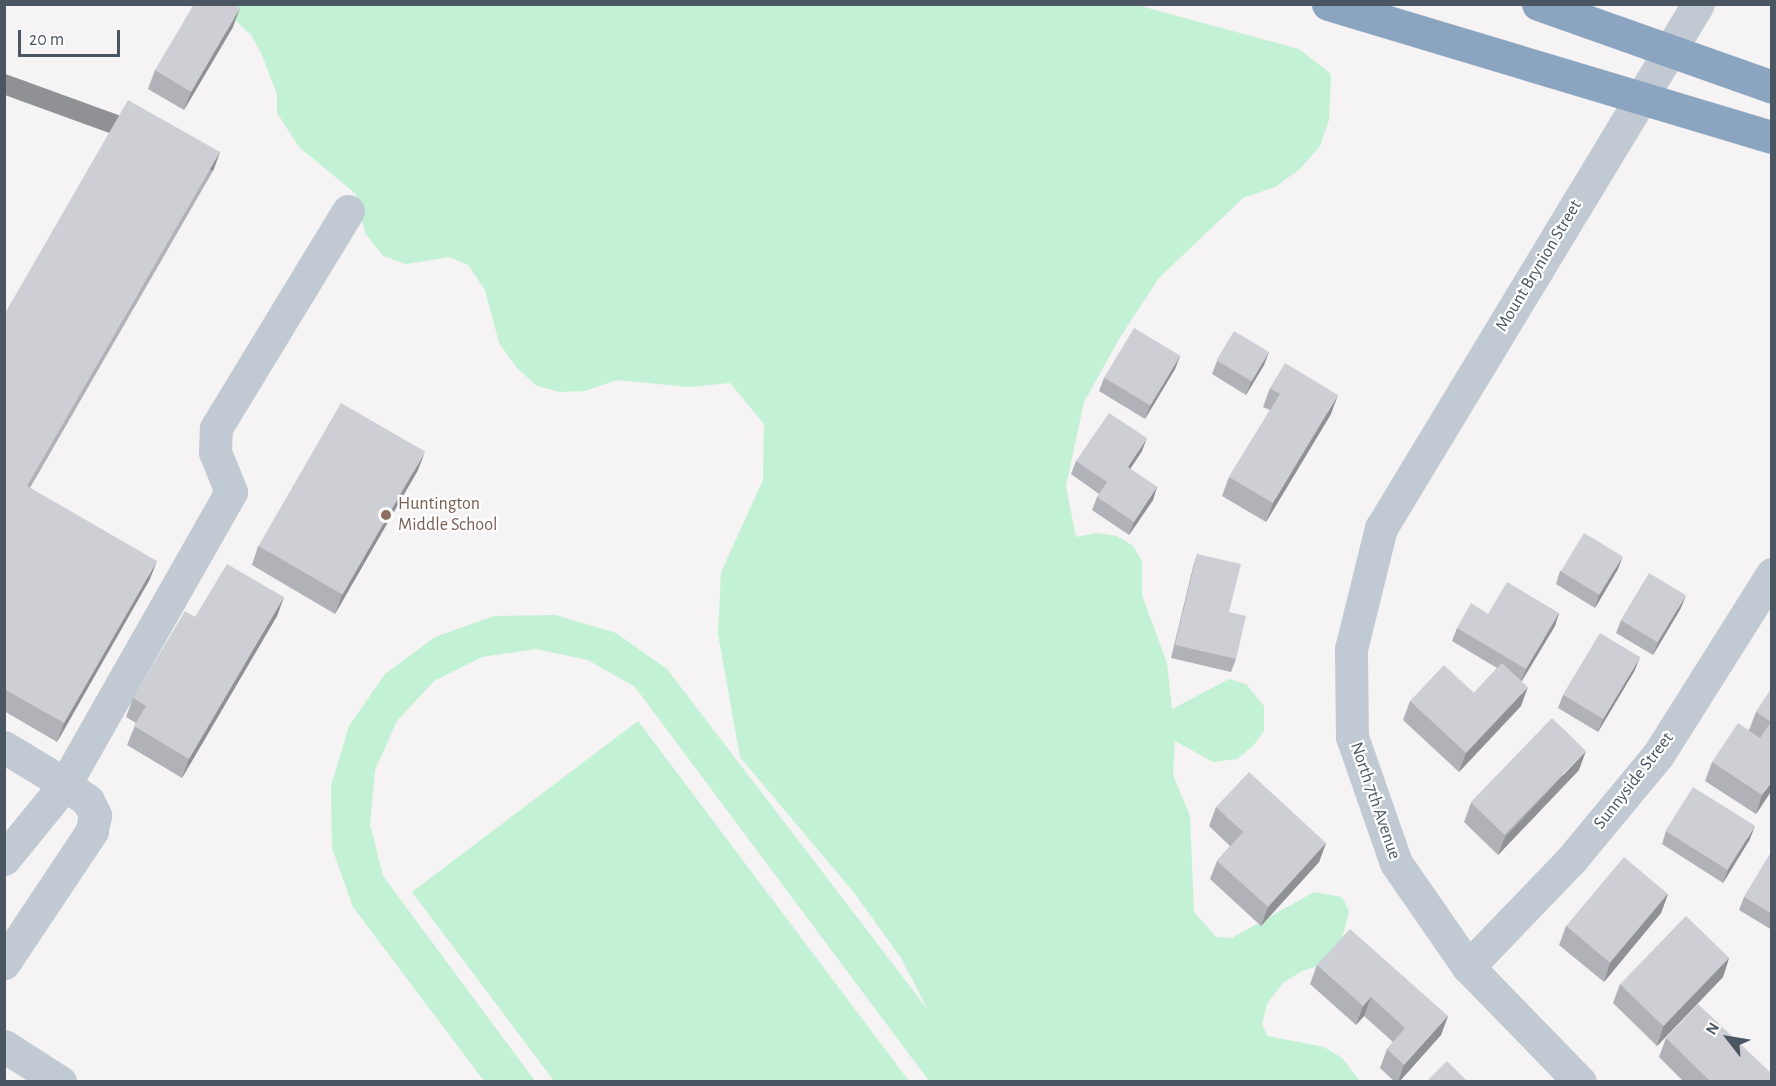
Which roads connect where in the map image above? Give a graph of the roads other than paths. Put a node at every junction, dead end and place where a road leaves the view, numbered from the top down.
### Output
1 (1328, 4) edge
2 (1538, 4) edge
3 (1698, 4) edge
4 (1772, 87) edge
5 (1772, 137) edge
6 (348, 210) dead end
7 (1381, 528) joint
8 (1772, 574) edge
9 (4, 747) edge
10 (65, 784) junction
11 (6, 856) edge
12 (4, 963) edge
13 (1468, 967) junction
14 (4, 1046) edge
15 (60, 1082) edge
16 (1580, 1082) edge

1 - 5 highway
2 - 4 highway
3 - 7 street, Mount Brynion Street
6 - 10 street
7 - 13 street, North 7th Avenue
8 - 13 street, Sunnyside Street
9 - 10 street
10 - 11 street
10 - 12 street
13 - 16 street, North 7th Avenue
14 - 15 street

